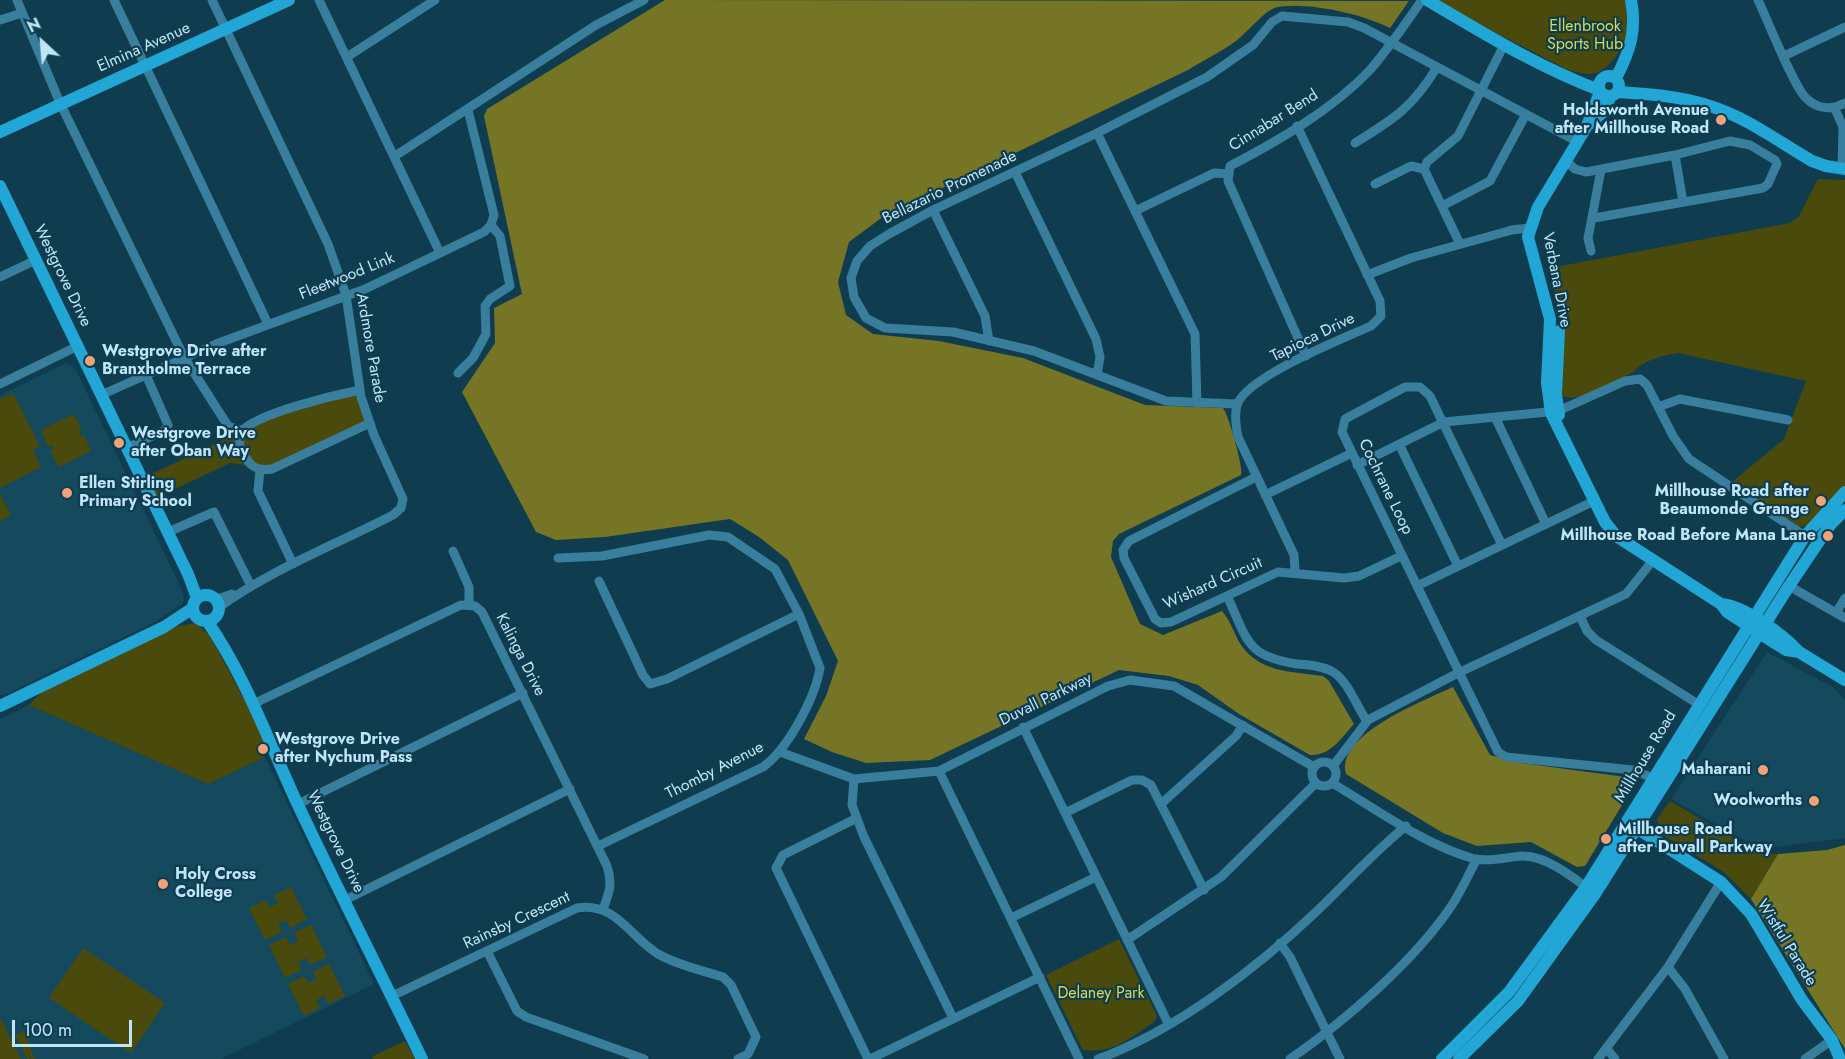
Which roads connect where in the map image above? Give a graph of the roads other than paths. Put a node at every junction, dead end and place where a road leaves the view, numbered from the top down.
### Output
1 (17, 0) edge
2 (114, 0) edge
3 (212, 0) edge
4 (289, 0) edge
5 (319, 0) edge
6 (435, 0) edge
7 (644, 0) edge
8 (1422, 0) edge
9 (1427, 0) edge
10 (1631, 0) edge
11 (1758, 0) edge
12 (22, 13) junction
13 (0, 20) edge
14 (1845, 27) edge
15 (227, 29) junction
16 (1393, 43) junction
17 (1504, 45) junction
18 (1785, 56) junction
19 (347, 57) junction
20 (143, 66) junction
21 (1437, 67) junction
22 (1609, 85) junction
23 (1482, 91) junction
24 (60, 103) junction
25 (1845, 103) edge
26 (1834, 109) junction
27 (468, 110) junction
28 (1526, 114) junction
29 (1297, 126) junction
30 (4, 128) edge
31 (1097, 133) junction
32 (1578, 142) junction
33 (1355, 143) dead end
34 (1675, 155) junction
35 (395, 156) junction
36 (1567, 162) junction
37 (1844, 168) edge
38 (1424, 169) junction
39 (1600, 170) junction
40 (1015, 172) junction
41 (1229, 174) junction
42 (1375, 184) dead end
43 (0, 186) edge
44 (1683, 202) junction
45 (1442, 206) junction
46 (933, 210) junction
47 (1135, 211) junction
48 (1594, 218) junction
49 (491, 225) junction
50 (1531, 225) junction
51 (1460, 244) junction
52 (1591, 251) dead end
53 (440, 253) junction
54 (36, 260) junction
55 (1367, 275) junction
56 (0, 277) edge
57 (346, 295) junction
58 (268, 324) junction
59 (989, 341) junction
60 (78, 346) junction
61 (1306, 356) junction
62 (184, 357) junction
63 (458, 373) dead end
64 (146, 375) junction
65 (1097, 375) junction
66 (0, 384) edge
67 (360, 390) junction
68 (102, 396) junction
69 (1197, 402) junction
70 (1237, 405) junction
71 (1658, 407) junction
72 (1554, 412) junction
73 (1496, 419) junction
74 (1788, 420) dead end
75 (1444, 422) junction
76 (370, 423) junction
77 (242, 431) junction
78 (1399, 444) junction
79 (127, 448) junction
80 (1352, 453) junction
81 (1357, 465) junction
82 (260, 470) junction
83 (1257, 477) junction
84 (1845, 492) edge
85 (1266, 495) junction
86 (1594, 501) junction
87 (1845, 510) edge
88 (1546, 524) junction
89 (168, 532) junction
90 (1805, 536) junction
91 (1502, 544) junction
92 (453, 551) dead end
93 (1401, 555) junction
94 (558, 558) dead end
95 (1653, 560) junction
96 (293, 564) junction
97 (1458, 566) junction
98 (1295, 572) junction
99 (599, 581) dead end
100 (251, 586) junction
101 (1417, 586) junction
102 (1789, 586) junction
103 (1227, 596) junction
104 (1845, 598) edge
105 (469, 604) junction
106 (206, 608) junction
107 (799, 614) junction
108 (1841, 615) edge
109 (1580, 616) junction
110 (1757, 625) junction
111 (1458, 673) junction
112 (1845, 680) edge
113 (523, 693) junction
114 (253, 704) junction
115 (1698, 704) junction
116 (0, 706) edge
117 (1367, 721) junction
118 (1243, 725) junction
119 (1023, 728) junction
120 (780, 752) junction
121 (1333, 766) junction
122 (1314, 767) junction
123 (939, 771) junction
124 (1653, 778) junction
125 (854, 779) junction
126 (1316, 783) junction
127 (1332, 783) junction
128 (570, 789) junction
129 (298, 804) junction
130 (1161, 804) junction
131 (1065, 813) junction
132 (857, 819) junction
133 (1631, 824) junction
134 (1406, 826) junction
135 (598, 846) junction
136 (1477, 860) junction
137 (1096, 877) junction
138 (1721, 882) junction
139 (1204, 890) junction
140 (1590, 891) junction
141 (345, 900) junction
142 (603, 909) junction
143 (1011, 918) junction
144 (1127, 940) junction
145 (1280, 943) junction
146 (487, 951) junction
147 (1668, 967) junction
148 (1040, 977) junction
149 (1509, 992) junction
150 (392, 996) junction
151 (1518, 1001) junction
152 (953, 1018) junction
153 (1168, 1023) junction
154 (1327, 1031) junction
155 (1832, 1040) junction
156 (1607, 1049) junction
157 (422, 1059) edge
158 (644, 1059) edge
159 (738, 1059) edge
160 (869, 1059) edge
161 (1079, 1059) edge
162 (1098, 1059) edge
163 (1290, 1059) edge
164 (1340, 1059) edge
165 (1442, 1059) edge
166 (1460, 1059) edge
167 (1598, 1059) edge
168 (1615, 1059) edge
169 (1724, 1059) edge
170 (1804, 1059) edge
171 (1840, 1059) edge

1 - 12 street
2 - 20 street
3 - 15 street, Ardmore Parade
4 - 15 street, Elmina Avenue
5 - 19 street
6 - 19 street
7 - 27 street
8 - 16 street, Cinnabar Bend
9 - 17 street
10 - 22 street, Verbana Drive
11 - 18 street
12 - 13 street
12 - 24 street
14 - 18 street
15 - 20 street, Elmina Avenue
15 - 57 street, Ardmore Parade
16 - 21 street, Bellazario Promenade
16 - 29 street, Cinnabar Bend
16 - 31 street, Bellazario Promenade
17 - 22 street
17 - 23 street
18 - 26 street
19 - 35 street
20 - 24 street, Elmina Avenue
20 - 58 street
21 - 23 street, Bellazario Promenade
21 - 33 street
22 - 32 street, Verbana Drive
22 - 37 street
23 - 28 street, Bellazario Promenade
23 - 38 street
24 - 30 street, Elmina Avenue
24 - 62 street
25 - 26 street
26 - 37 street
27 - 35 street
27 - 49 street
28 - 32 street, Bellazario Promenade
28 - 45 street
29 - 41 street, Cinnabar Bend
29 - 55 street, Tapioca Drive
31 - 40 street, Bellazario Promenade
31 - 47 street
32 - 36 street, Verbana Drive
34 - 39 street
34 - 44 street
34 - 44 street
35 - 53 street
36 - 39 street
36 - 50 street, Verbana Drive
38 - 42 street
38 - 45 street
39 - 48 street
40 - 46 street, Bellazario Promenade
40 - 65 street
41 - 47 street
41 - 61 street, Cinnabar Bend
43 - 54 street, Westgrove Drive
44 - 48 street
45 - 51 street
46 - 59 street
46 - 59 street, Bellazario Promenade
47 - 69 street
48 - 52 street
49 - 53 street, Fleetwood Link
49 - 63 street
50 - 51 street
50 - 72 street, Verbana Drive
51 - 55 street
53 - 57 street, Fleetwood Link
54 - 56 street
54 - 60 street, Westgrove Drive
55 - 61 street, Tapioca Drive
57 - 58 street, Fleetwood Link
57 - 67 street, Ardmore Parade
58 - 62 street, Fleetwood Link
59 - 65 street, Bellazario Promenade
60 - 66 street
60 - 68 street, Westgrove Drive
61 - 70 street, Tapioca Drive
62 - 64 street, Fleetwood Link
62 - 77 street
64 - 68 street, Fleetwood Link
64 - 79 street
65 - 69 street, Bellazario Promenade
67 - 76 street, Ardmore Parade
67 - 77 street
68 - 79 street, Westgrove Drive
69 - 70 street, Bellazario Promenade
70 - 83 street
71 - 72 street
71 - 74 street
71 - 90 street
72 - 73 street
72 - 86 street, Verbana Drive
73 - 75 street
73 - 88 street
75 - 78 street
75 - 80 street, Cochrane Loop
75 - 91 street, Cochrane Loop
76 - 82 street
76 - 96 street, Ardmore Parade
77 - 82 street
78 - 81 street
78 - 97 street
79 - 89 street, Westgrove Drive
80 - 81 street, Cochrane Loop
80 - 85 street
81 - 93 street, Cochrane Loop
82 - 96 street
83 - 85 street
83 - 103 street, Wishard Circuit
84 - 90 street, Millhouse Road
85 - 98 street
86 - 88 street
86 - 95 street, Verbana Drive
87 - 102 street, Millhouse Road
88 - 91 street
89 - 100 street
89 - 106 street, Westgrove Drive
90 - 110 street, Millhouse Road
91 - 97 street
92 - 105 street
93 - 98 street, Wishard Circuit
93 - 101 street, Cochrane Loop
94 - 107 street, Thomby Avenue
95 - 109 street
95 - 110 street, Verbana Drive
96 - 100 street, Ardmore Parade
97 - 101 street
98 - 103 street, Wishard Circuit
99 - 107 street
100 - 106 street, Ardmore Parade
101 - 111 street, Cochrane Loop
102 - 108 street
102 - 110 street, Millhouse Road
103 - 117 street
104 - 108 street
105 - 113 street, Kalinga Drive
105 - 114 street
106 - 114 street, Westgrove Drive
106 - 116 street
107 - 120 street, Thomby Avenue
109 - 111 street
109 - 115 street
110 - 112 street, Verbana Drive
110 - 115 street, Millhouse Road
110 - 133 street, Millhouse Road
111 - 117 street
111 - 124 street, Cochrane Loop
113 - 128 street, Kalinga Drive
113 - 129 street
114 - 129 street, Westgrove Drive
115 - 124 street, Millhouse Road
117 - 121 street
118 - 119 street, Duvall Parkway
118 - 122 street, Duvall Parkway
118 - 130 street
119 - 123 street, Duvall Parkway
119 - 131 street
120 - 125 street, Duvall Parkway
120 - 135 street, Thomby Avenue
121 - 122 street
121 - 127 street
122 - 126 street
123 - 125 street, Duvall Parkway
123 - 143 street
124 - 133 street, Millhouse Road
125 - 132 street
126 - 127 street
126 - 139 street
127 - 134 street
128 - 135 street, Kalinga Drive
128 - 141 street
129 - 141 street, Westgrove Drive
130 - 131 street
130 - 139 street
131 - 137 street
132 - 152 street
132 - 160 street
133 - 138 street, Wistful Parade
133 - 140 street, Millhouse Road
134 - 136 street
134 - 145 street
135 - 142 street, Kalinga Drive
136 - 140 street
136 - 154 street
137 - 143 street
137 - 144 street
138 - 147 street
138 - 155 street, Wistful Parade
139 - 144 street
140 - 149 street, Millhouse Road
140 - 151 street, Millhouse Road
141 - 150 street, Westgrove Drive
142 - 146 street, Rainsby Crescent
142 - 159 street
143 - 148 street
144 - 153 street
145 - 153 street
145 - 154 street
146 - 150 street, Rainsby Crescent
146 - 158 street
147 - 156 street
147 - 169 street
148 - 152 street
148 - 161 street
149 - 151 street
149 - 165 street, Millhouse Road
150 - 157 street, Westgrove Drive
151 - 166 street, Millhouse Road
152 - 160 street
153 - 162 street
154 - 163 street
154 - 164 street
155 - 170 street
155 - 171 street, Wistful Parade
156 - 167 street
156 - 168 street

